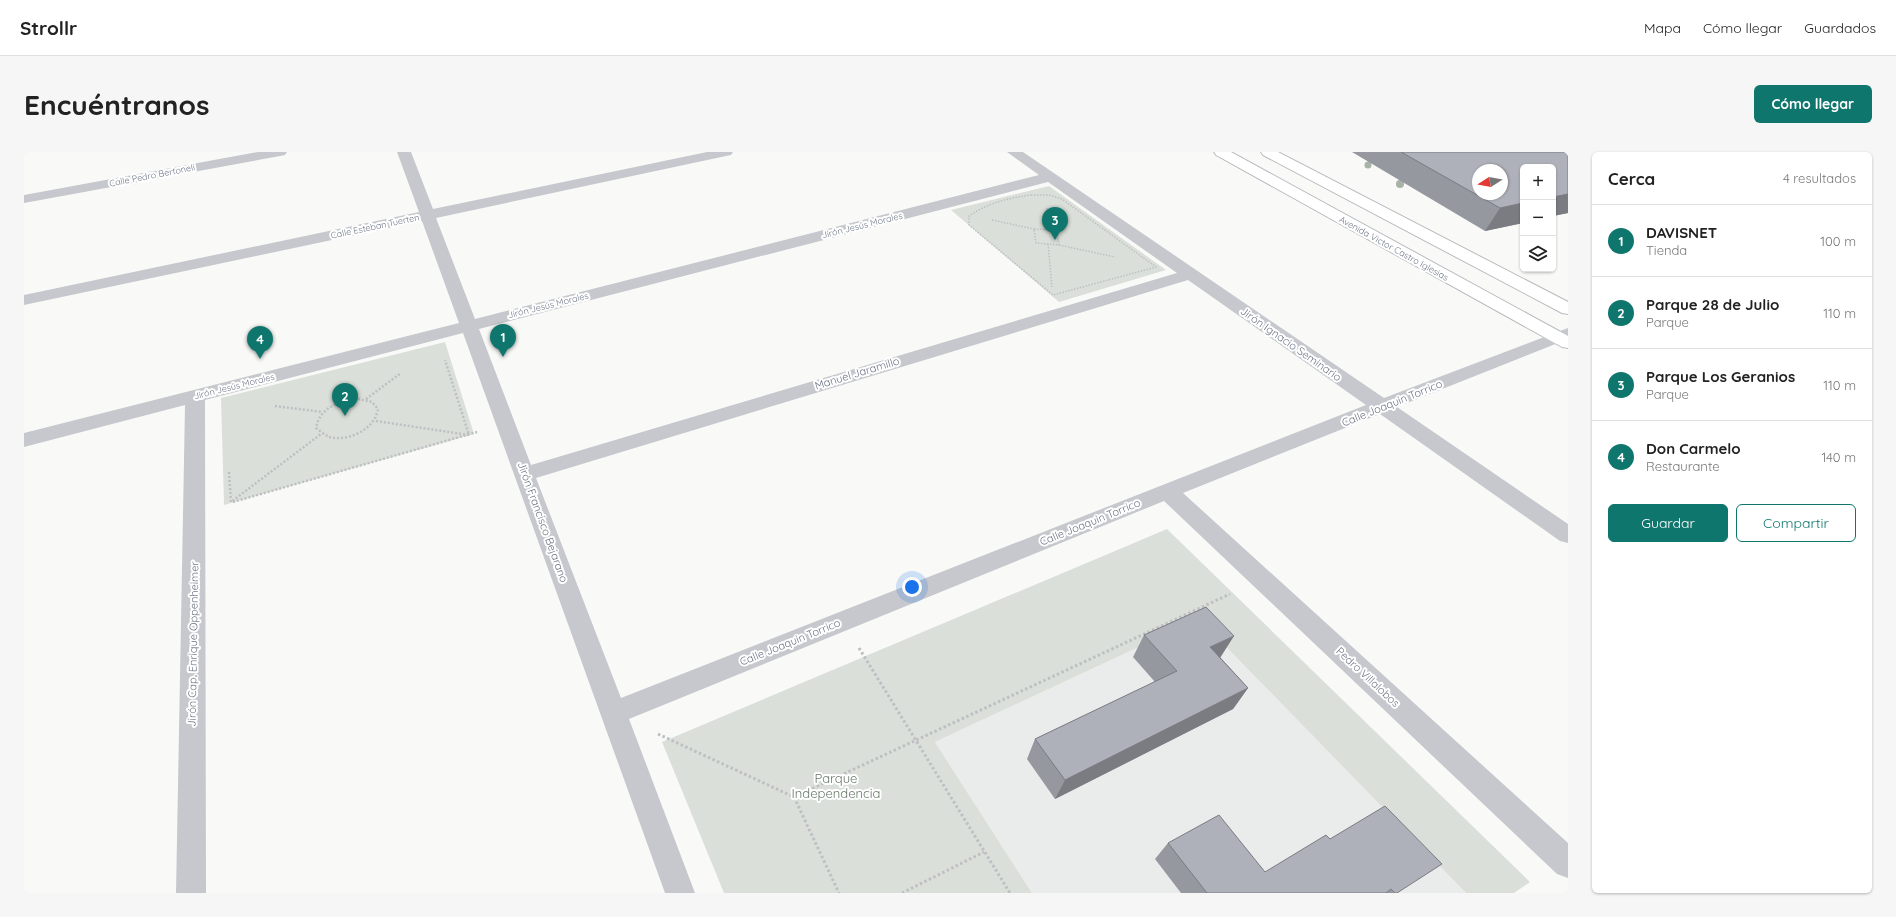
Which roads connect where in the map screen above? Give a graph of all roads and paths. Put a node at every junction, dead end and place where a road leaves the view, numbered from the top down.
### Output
1 (197, 152) edge
2 (280, 152) edge
3 (404, 152) edge
4 (726, 152) edge
5 (1014, 152) edge
6 (1221, 152) edge
7 (1268, 152) edge
8 (196, 167) junction
9 (1049, 177) junction
10 (24, 199) edge
11 (428, 214) junction
12 (1048, 244) junction
13 (1190, 274) junction
14 (1053, 295) junction
15 (24, 300) edge
16 (1568, 309) edge
17 (1069, 310) junction
18 (469, 325) junction
19 (1564, 338) edge
20 (445, 360) dead end
21 (194, 396) junction
22 (1382, 406) junction
23 (376, 420) junction
24 (506, 424) junction
25 (321, 434) junction
26 (469, 435) junction
27 (24, 440) edge
28 (229, 470) dead end
29 (524, 474) junction
30 (1167, 491) junction
31 (231, 502) junction
32 (194, 513) junction
33 (1568, 535) edge
34 (1262, 579) junction
35 (842, 621) junction
36 (614, 713) junction
37 (916, 740) junction
38 (794, 797) junction
39 (984, 852) junction
40 (1568, 863) edge
41 (191, 893) edge
42 (680, 893) edge
43 (839, 893) edge
44 (902, 893) edge
45 (1010, 893) edge

1 - 8 street
2 - 8 street, Calle Pedro Bertoneli
3 - 11 street, Jirón Francisco Bejarano
4 - 11 street, Calle Esteban Tuerten
5 - 9 street, Jirón Ignacio Seminario
6 - 19 street, Avenida Victor Castro Iglesias
7 - 16 street
8 - 10 street, Calle Pedro Bertoneli
9 - 13 street, Jirón Ignacio Seminario
9 - 18 street, Jirón Jesús Morales
11 - 15 street, Calle Esteban Tuerten
11 - 18 street, Jirón Francisco Bejarano
12 - 12 path
12 - 14 path
13 - 17 street, Manuel Jaramillo
13 - 22 street, Jirón Ignacio Seminario
14 - 14 path
14 - 17 path
17 - 29 street, Manuel Jaramillo
18 - 21 street, Jirón Jesús Morales
18 - 24 street, Jirón Francisco Bejarano
19 - 22 street, Calle Joaquin Torrico
20 - 26 path
21 - 27 street, Jirón Jesús Morales
21 - 32 street, Jirón Cap. Enrique Oppenheimer
22 - 30 street, Calle Joaquin Torrico
22 - 33 street, Jirón Ignacio Seminario
23 - 25 path
23 - 25 path
23 - 26 path
24 - 26 path
24 - 29 street, Jirón Francisco Bejarano
25 - 31 path
26 - 31 path
28 - 31 path
29 - 36 street, Jirón Francisco Bejarano
30 - 34 street, Pedro Villalobos
30 - 35 street, Calle Joaquin Torrico
31 - 32 path
32 - 41 street, Jirón Cap. Enrique Oppenheimer
34 - 37 path
34 - 40 street, Pedro Villalobos
35 - 36 street, Calle Joaquin Torrico
35 - 37 path
36 - 38 path
36 - 42 street, Jirón Francisco Bejarano
37 - 38 path
37 - 39 path
38 - 43 path
39 - 44 path
39 - 45 path

